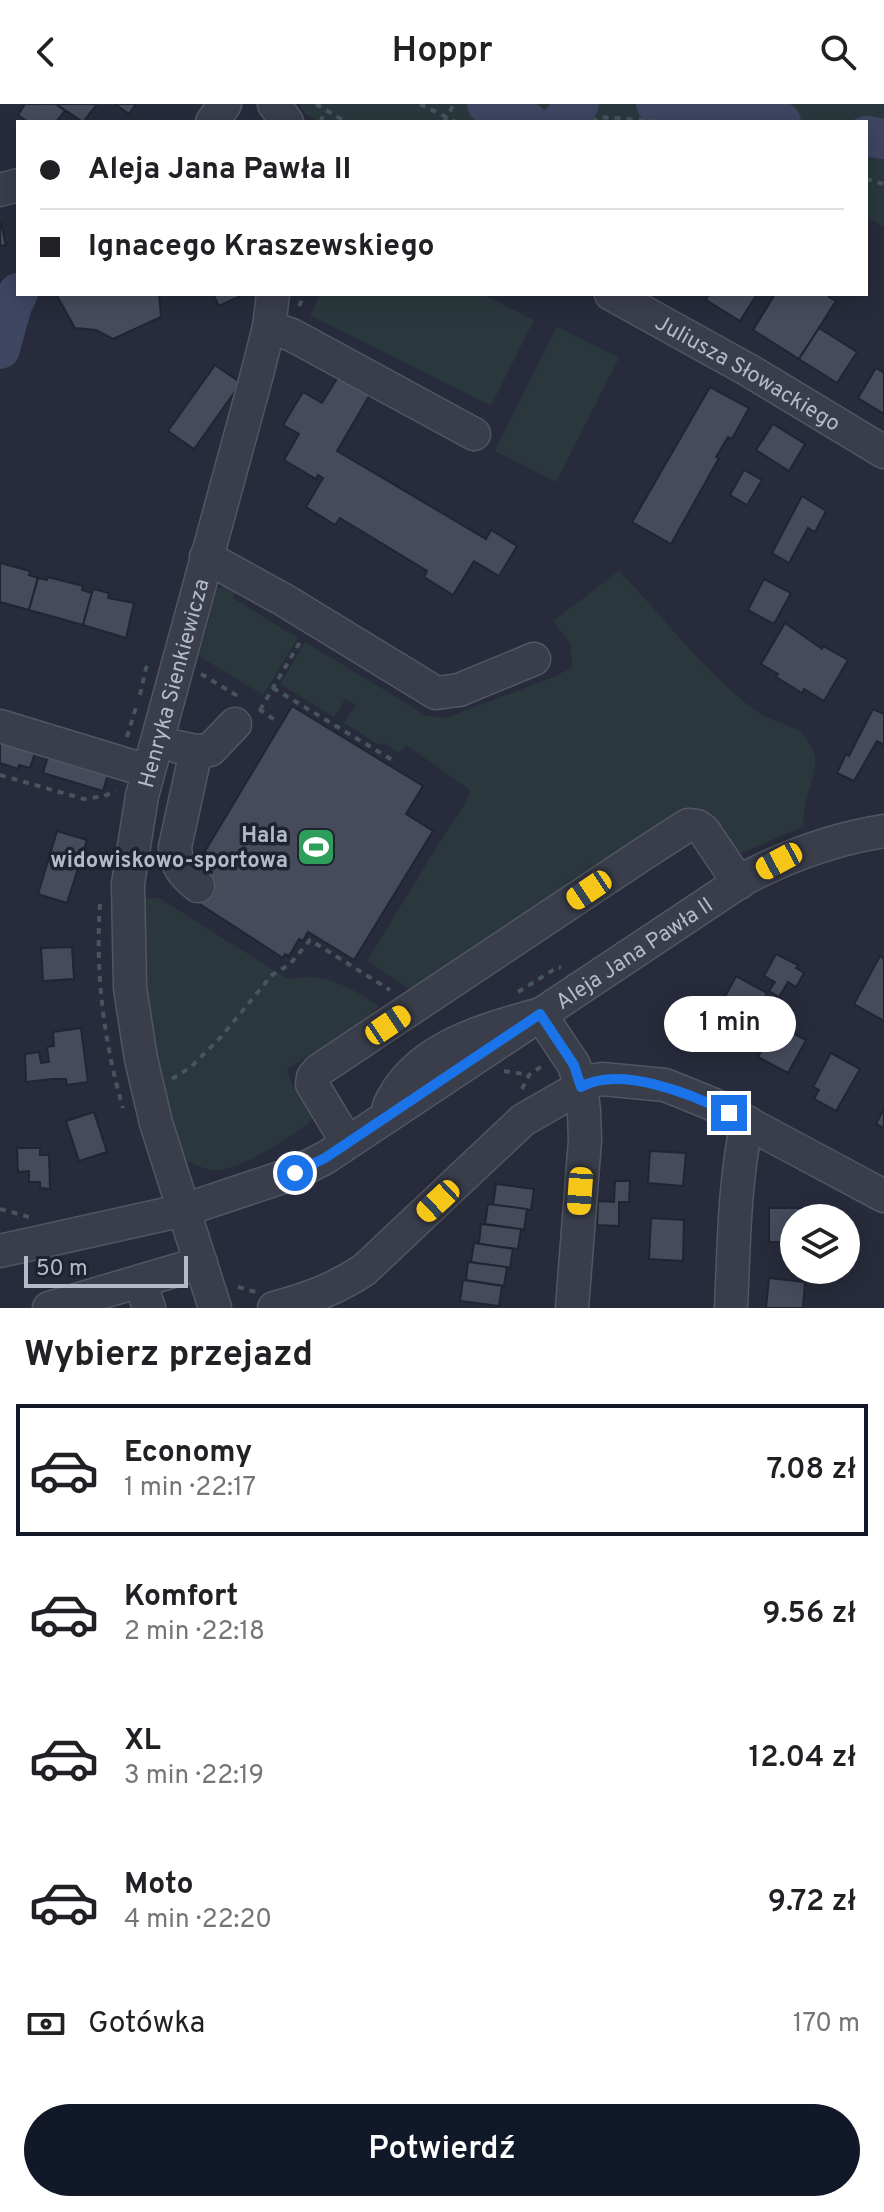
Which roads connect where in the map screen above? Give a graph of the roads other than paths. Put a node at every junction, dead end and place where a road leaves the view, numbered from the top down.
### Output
1 (615, 296) edge
2 (284, 297) edge
3 (278, 330) junction
4 (474, 434) dead end
5 (884, 452) edge
6 (206, 557) junction
7 (534, 659) dead end
8 (248, 717) road end
9 (0, 726) edge
10 (157, 740) junction
11 (196, 751) junction
12 (148, 771) junction
13 (884, 831) edge
14 (739, 883) junction
15 (198, 886) dead end
16 (540, 1014) junction
17 (581, 1087) junction
18 (747, 1122) junction
19 (347, 1142) junction
20 (884, 1196) edge
21 (184, 1210) junction
22 (0, 1251) edge
23 (201, 1263) junction
24 (145, 1294) edge
25 (224, 1296) edge
26 (267, 1300) edge
27 (87, 1302) edge
28 (49, 1308) edge
29 (572, 1308) edge
30 (731, 1308) edge

1 - 5 street, Juliusza Słowackiego
2 - 3 street, Henryka Sienkiewicza
3 - 4 street
3 - 6 street, Henryka Sienkiewicza
6 - 7 street
6 - 10 street, Henryka Sienkiewicza
8 - 11 street
9 - 12 street
10 - 11 street
10 - 12 street, Henryka Sienkiewicza
11 - 15 street
12 - 21 street, Henryka Sienkiewicza
13 - 14 street, Aleja Jana Pawła II
14 - 16 street, Aleja Jana Pawła II
14 - 19 street
16 - 17 street
16 - 19 street, Aleja Jana Pawła II
17 - 18 street
17 - 26 street
17 - 29 street
18 - 20 street
18 - 30 street
19 - 21 street, Aleja Jana Pawła II
21 - 22 street, Aleja Jana Pawła II
21 - 23 street, Henryka Sienkiewicza
23 - 24 street
23 - 25 street, Henryka Sienkiewicza
24 - 27 street
27 - 28 street

